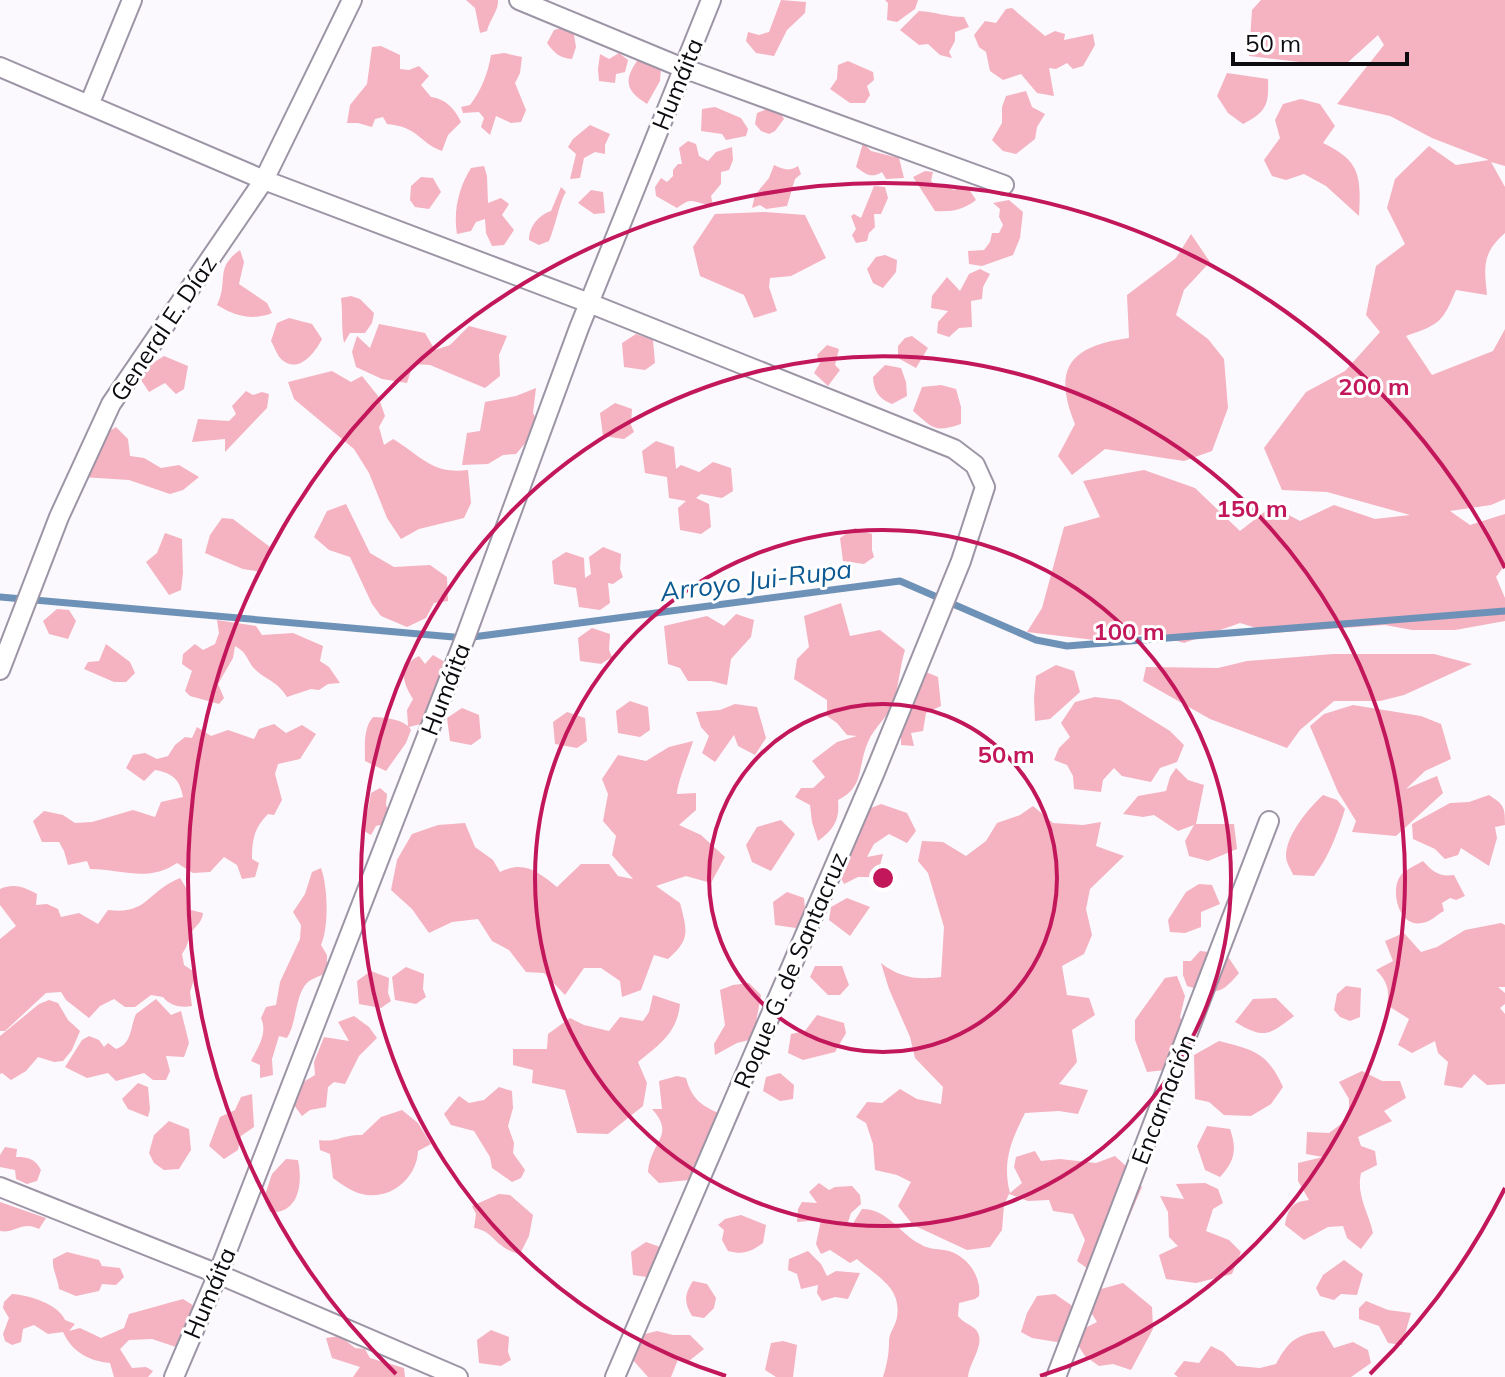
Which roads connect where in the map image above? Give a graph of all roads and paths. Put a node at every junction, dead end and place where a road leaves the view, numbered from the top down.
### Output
1 (132, 0) edge
2 (352, 0) edge
3 (519, 0) edge
4 (711, 0) edge
5 (0, 67) edge
6 (683, 68) junction
7 (89, 105) junction
8 (264, 180) junction
9 (1004, 185) dead end
10 (589, 303) junction
11 (0, 670) edge
12 (1269, 821) dead end
13 (0, 1187) edge
14 (218, 1274) junction
15 (174, 1377) edge
16 (458, 1377) edge
17 (615, 1377) edge
18 (1056, 1377) edge

1 - 7 street
2 - 8 street, General E. Díaz
3 - 6 street
4 - 6 street, Humáita
5 - 7 street, Roque G. de Santacruz
6 - 9 street
6 - 10 street, Humáita
7 - 8 street, Roque G. de Santacruz
8 - 10 street, Roque G. de Santacruz
8 - 11 street, General E. Díaz
10 - 14 street, Humáita
10 - 17 street, Roque G. de Santacruz
12 - 18 street, Encarnación
13 - 14 street
14 - 15 street, Humáita
14 - 16 street

